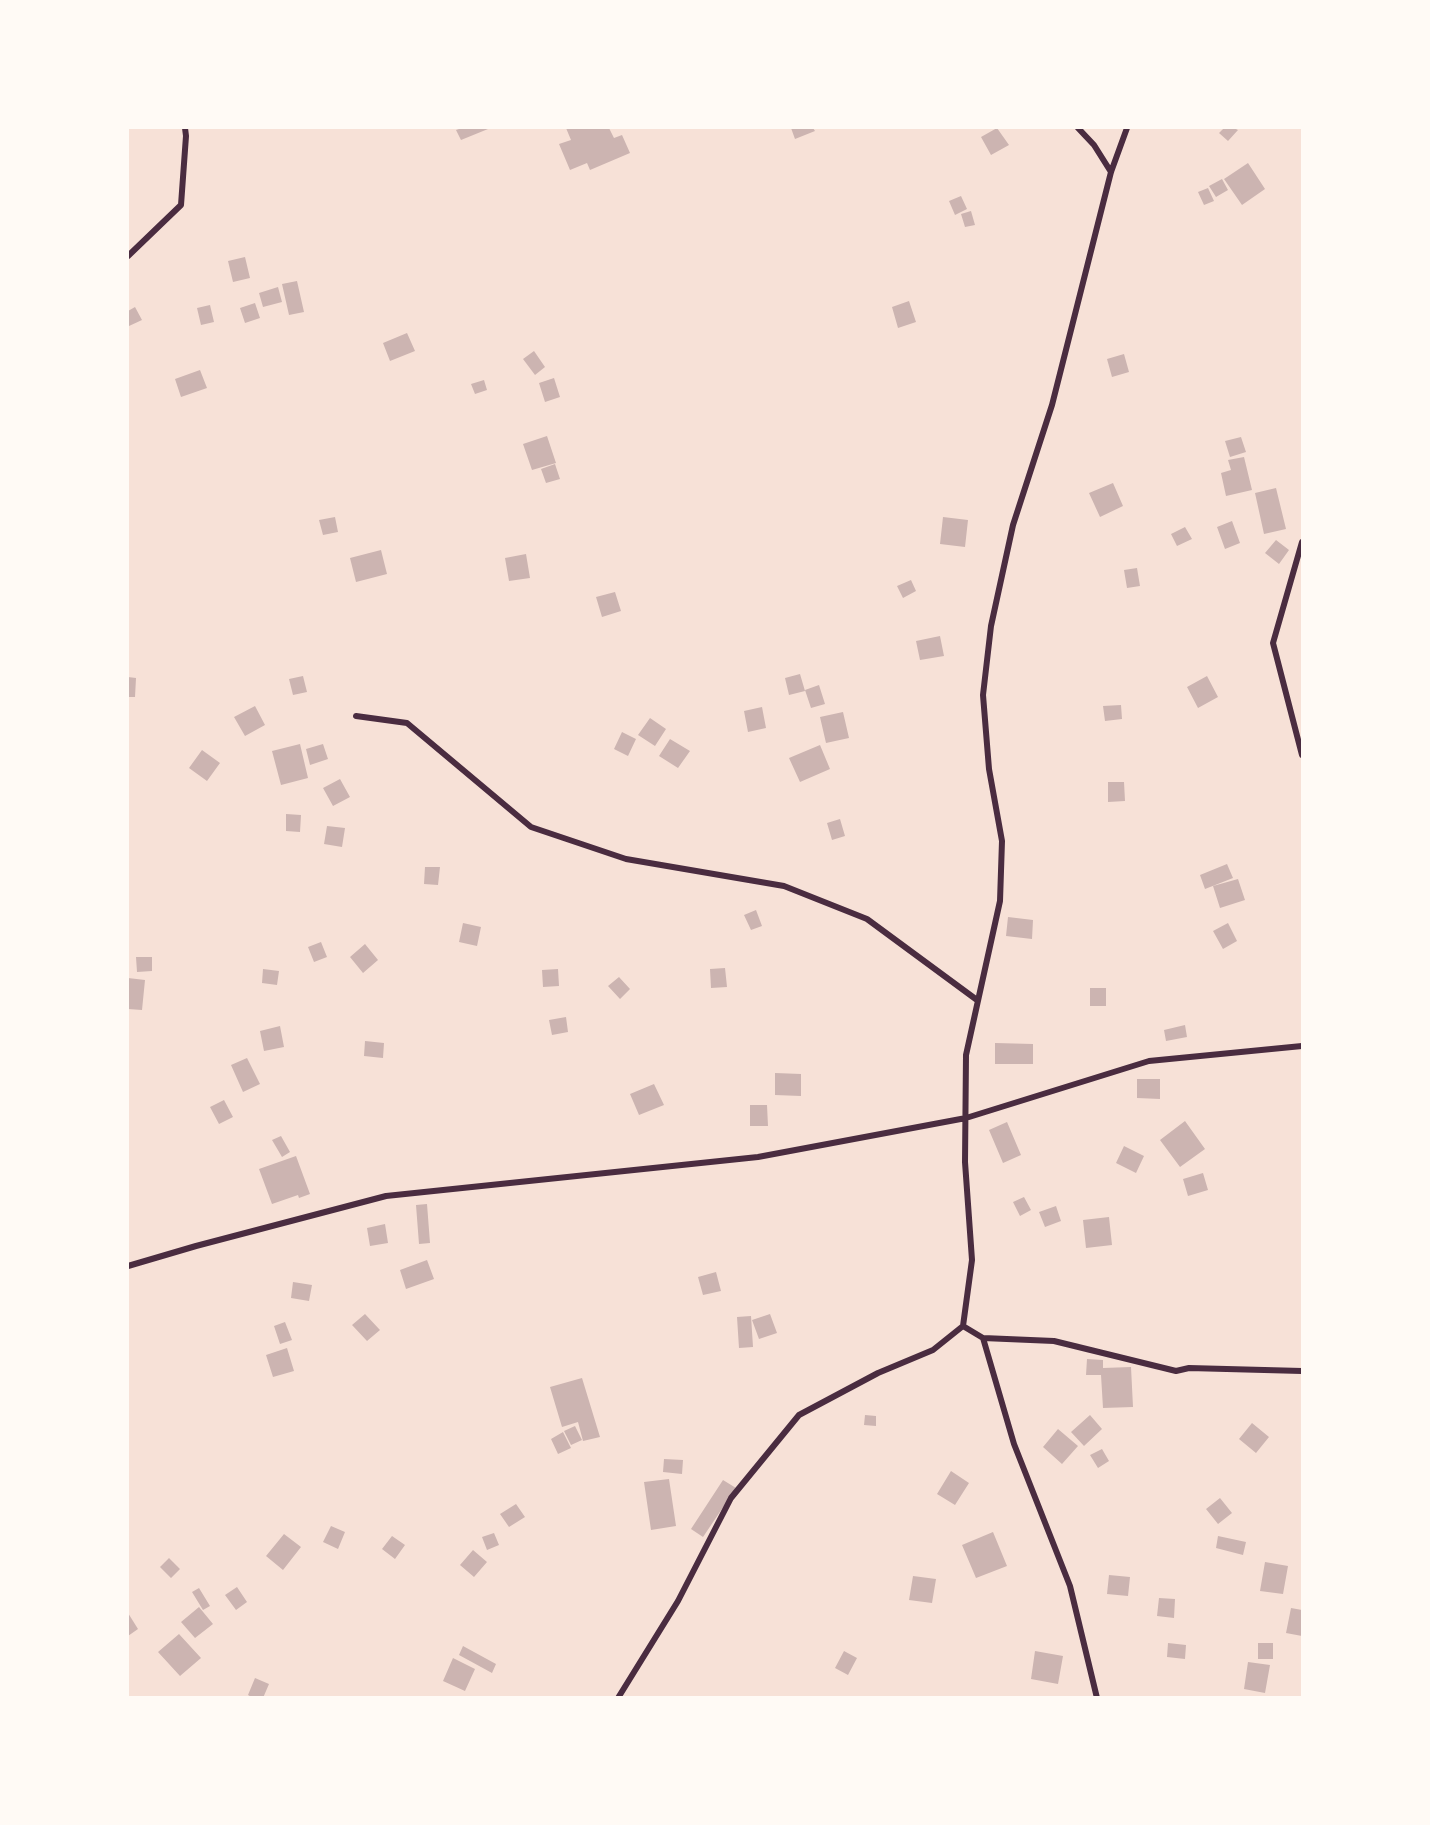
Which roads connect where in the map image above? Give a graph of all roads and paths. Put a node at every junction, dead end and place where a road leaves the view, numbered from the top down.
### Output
1 (185, 128) edge
2 (1078, 128) edge
3 (1127, 128) edge
4 (1111, 172) junction
5 (128, 256) edge
6 (1302, 542) edge
7 (356, 716) dead end
8 (1302, 755) edge
9 (978, 1000) junction
10 (1302, 1046) edge
11 (966, 1118) junction
12 (128, 1266) edge
13 (963, 1326) junction
14 (982, 1338) junction
15 (1302, 1371) edge
16 (618, 1698) edge
17 (1097, 1698) edge

1 - 5 street
2 - 4 street
3 - 4 street
4 - 9 street
6 - 8 street
7 - 9 street
9 - 11 street
10 - 11 street
11 - 12 street
11 - 13 street
13 - 14 street
13 - 16 street
14 - 15 street
14 - 17 street

